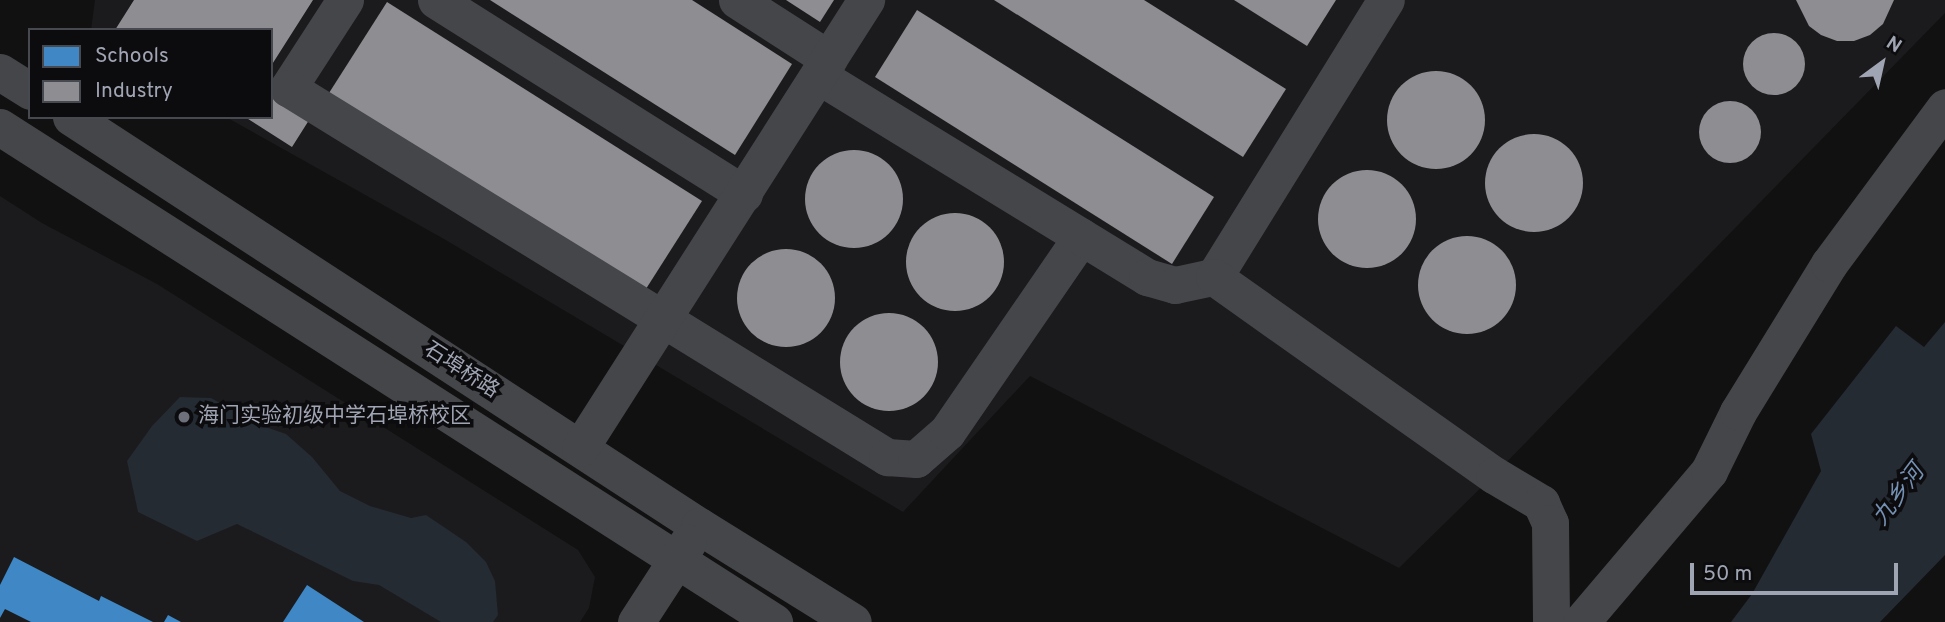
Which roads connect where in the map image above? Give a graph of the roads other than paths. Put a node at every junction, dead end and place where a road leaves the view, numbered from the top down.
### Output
1 (345, 0) edge
2 (436, 0) edge
3 (737, 0) edge
4 (866, 0) edge
5 (1386, 0) edge
6 (824, 68) junction
7 (0, 72) edge
8 (28, 90) edge
9 (74, 119) edge
10 (1941, 120) edge
11 (0, 127) edge
12 (744, 194) junction
13 (1081, 237) junction
14 (1214, 277) junction
15 (663, 322) junction
16 (579, 448) junction
17 (699, 526) junction
18 (675, 561) junction
19 (636, 622) edge
20 (774, 622) edge
21 (853, 622) edge
22 (1551, 622) edge
23 (1581, 622) edge

1 - 15 street
2 - 12 street
3 - 6 street
4 - 6 street
5 - 14 street
6 - 12 street
6 - 13 street
7 - 8 street
9 - 16 street, 石埠桥路
10 - 23 street
11 - 18 street, 石埠桥路
12 - 15 street
13 - 14 street
13 - 15 street
14 - 22 street
15 - 16 street
16 - 17 street, 石埠桥路
17 - 18 street
17 - 21 street, 石埠桥路
18 - 19 street
18 - 20 street, 石埠桥路

